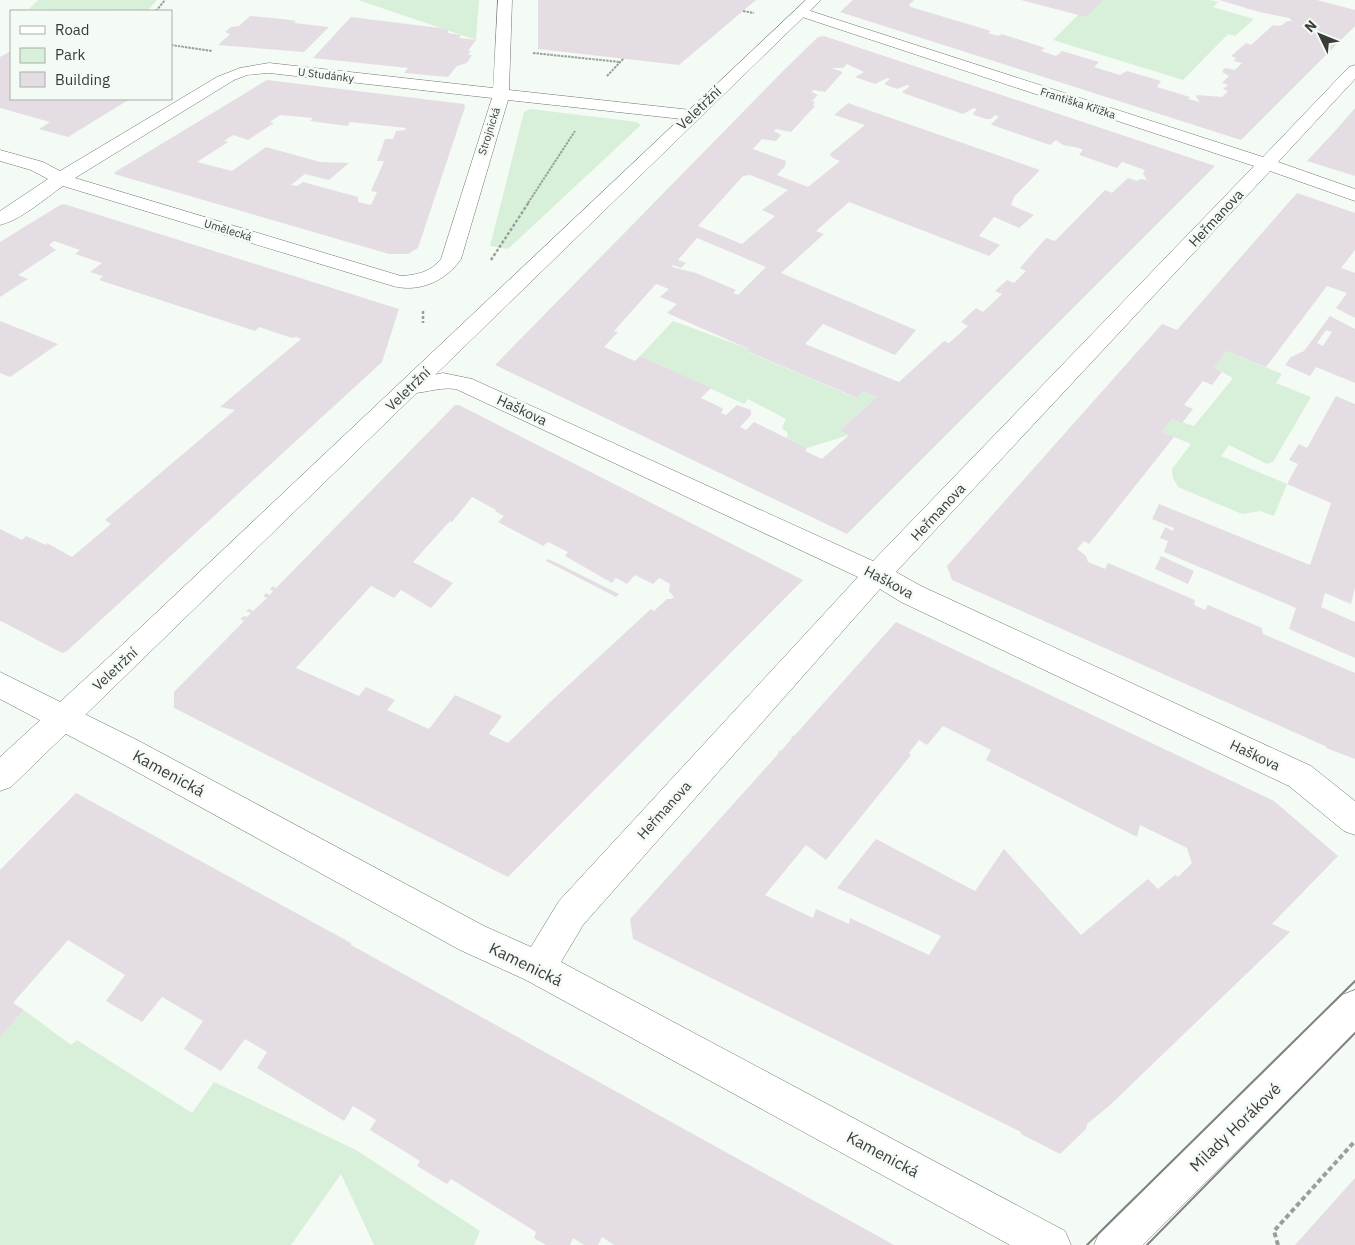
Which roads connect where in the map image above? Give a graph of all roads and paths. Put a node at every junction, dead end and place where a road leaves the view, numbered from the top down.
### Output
1 (165, 0) edge
2 (505, 0) edge
3 (814, 0) edge
4 (157, 10) edge
5 (743, 11) dead end
6 (801, 12) junction
7 (754, 13) dead end
8 (172, 45) edge
9 (220, 53) dead end
10 (528, 53) dead end
11 (624, 58) dead end
12 (620, 62) junction
13 (1355, 70) edge
14 (608, 74) dead end
15 (501, 96) junction
16 (590, 105) junction
17 (691, 116) junction
18 (0, 155) edge
19 (1266, 165) junction
20 (61, 179) junction
21 (1355, 195) edge
22 (0, 219) edge
23 (451, 259) joint
24 (491, 260) dead end
25 (409, 387) junction
26 (878, 575) junction
27 (0, 685) edge
28 (64, 717) junction
29 (0, 777) edge
30 (1355, 820) edge
31 (538, 968) junction
32 (1355, 1008) edge
33 (1355, 1141) edge
34 (1050, 1245) edge
35 (1114, 1245) edge
36 (1278, 1245) edge

1 - 4 path
2 - 15 street, Strojnická
3 - 6 street, Veletržní
5 - 7 path
6 - 17 street, Veletržní
6 - 19 street, Františka Křížka
8 - 9 path
10 - 12 path
11 - 12 path
12 - 14 path
13 - 19 street, Heřmanova
15 - 16 street, U Studánky
15 - 20 street, U Studánky
15 - 23 street, Strojnická
16 - 17 street, U Studánky
16 - 24 path
17 - 25 street, Veletržní
18 - 20 street, Umělecká
19 - 21 street, Františka Křížka
19 - 26 street, Heřmanova
20 - 22 street, U Studánky
20 - 23 street, Umělecká
25 - 26 street, Haškova
25 - 28 street, Veletržní
26 - 30 street, Haškova
26 - 31 street, Heřmanova
27 - 28 street, Kamenická
28 - 29 street, Veletržní
28 - 31 street, Kamenická
31 - 34 street, Kamenická
32 - 35 street, Milady Horákové
33 - 36 path

